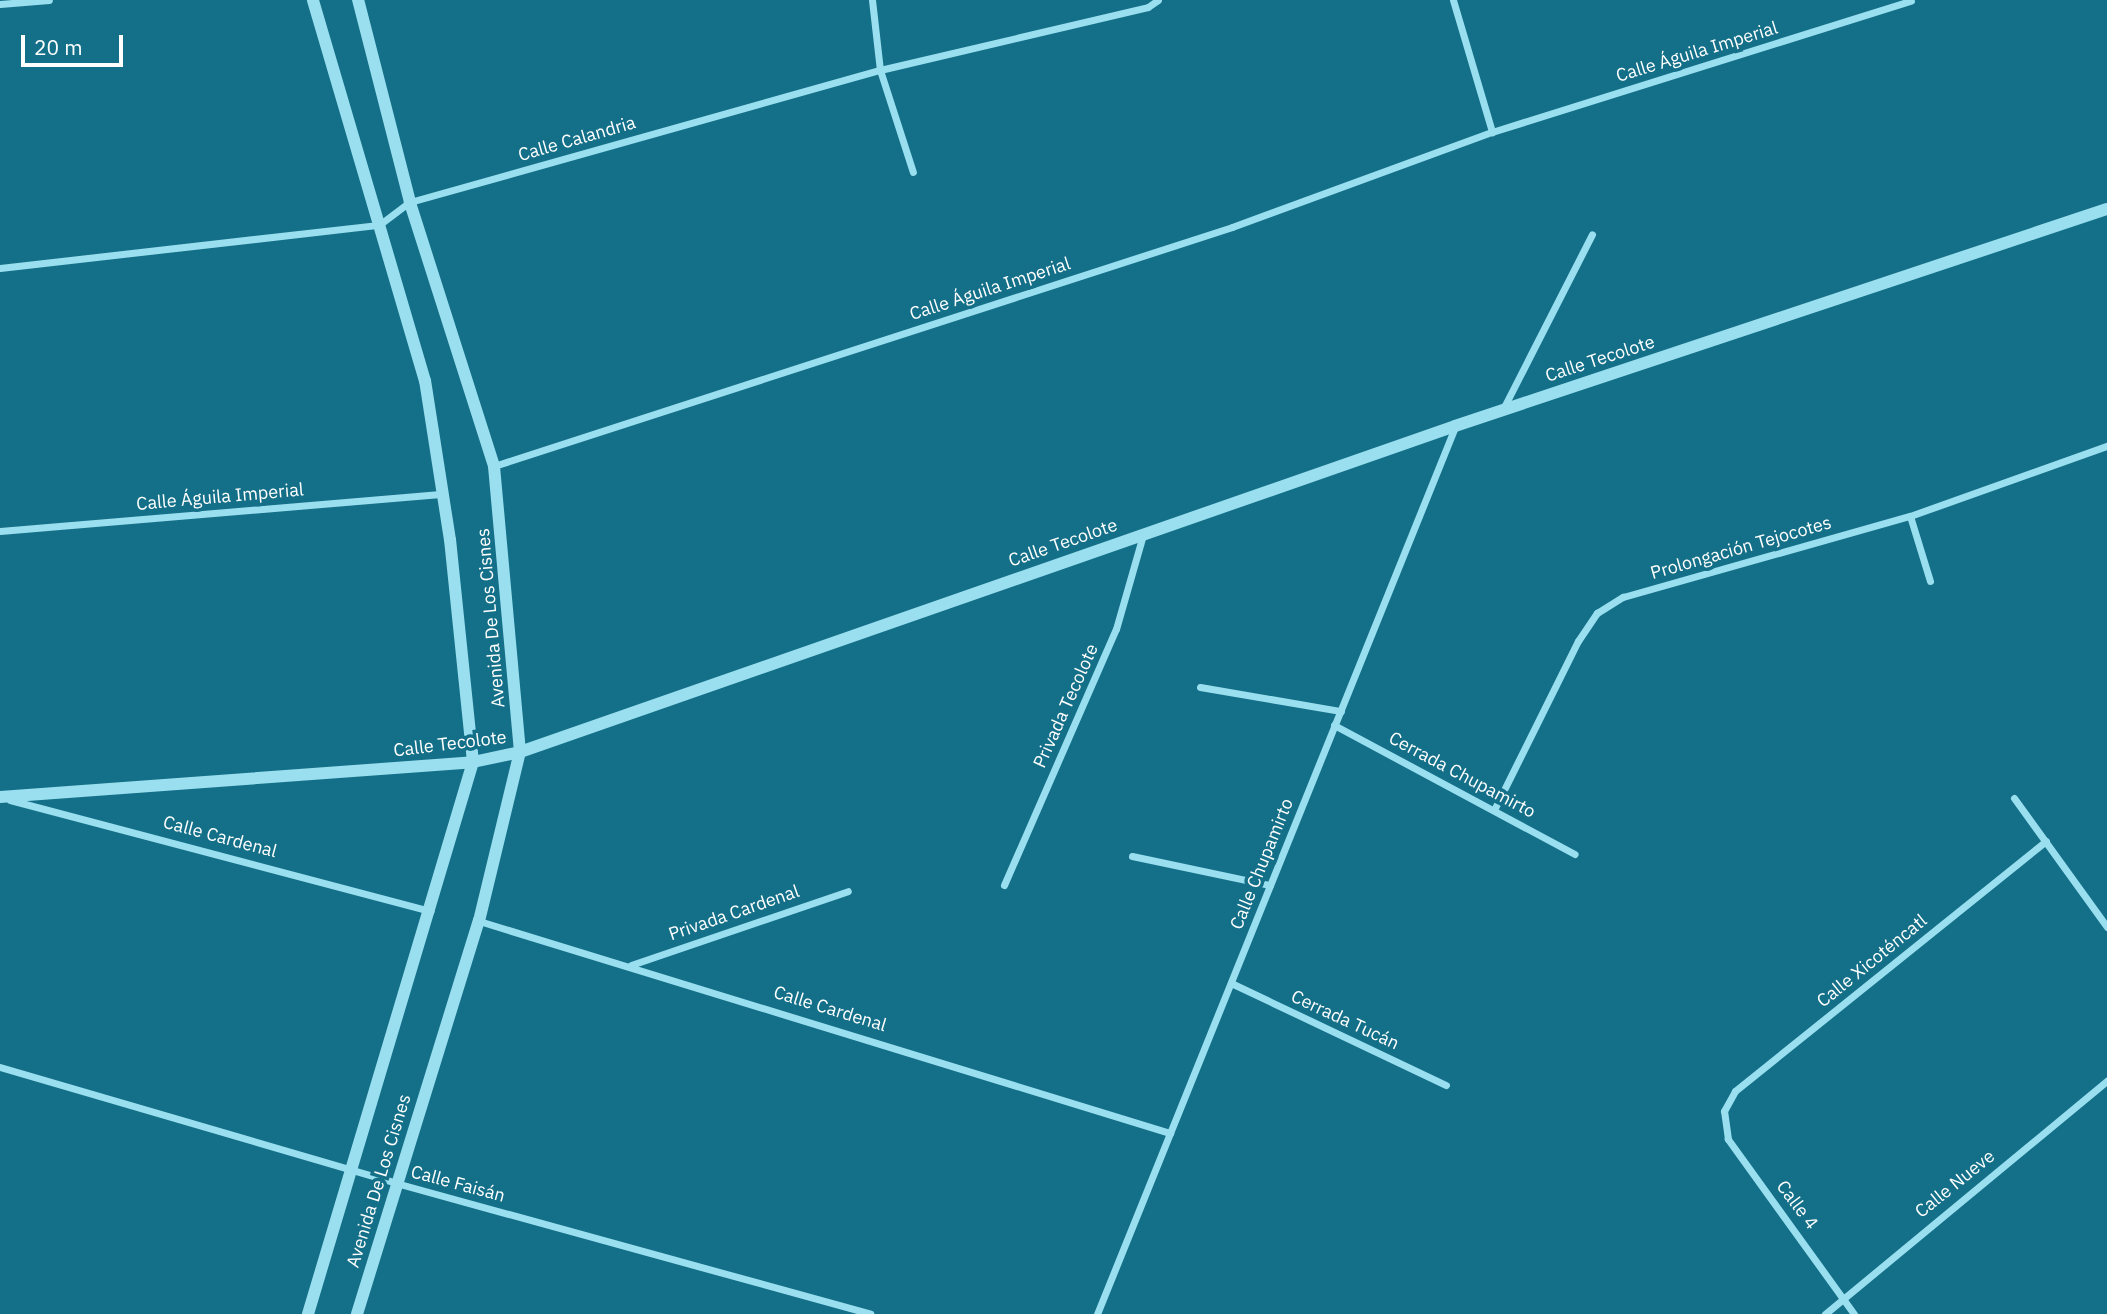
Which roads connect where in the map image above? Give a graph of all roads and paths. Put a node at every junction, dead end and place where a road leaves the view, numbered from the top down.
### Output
1 (49, 0) edge
2 (313, 0) edge
3 (358, 0) edge
4 (872, 0) edge
5 (1158, 0) edge
6 (1453, 0) edge
7 (1911, 1) edge
8 (0, 4) edge
9 (880, 70) junction
10 (1492, 132) junction
11 (913, 172) dead end
12 (410, 202) junction
13 (2107, 209) edge
14 (379, 225) junction
15 (1592, 234) dead end
16 (0, 268) edge
17 (1503, 410) junction
18 (1455, 426) junction
19 (2107, 446) edge
20 (494, 466) junction
21 (443, 494) junction
22 (1910, 516) junction
23 (0, 531) edge
24 (1143, 534) junction
25 (1930, 581) dead end
26 (1200, 687) dead end
27 (1341, 711) junction
28 (1335, 725) junction
29 (520, 752) junction
30 (473, 762) junction
31 (5, 798) edge
32 (2014, 798) dead end
33 (1494, 810) junction
34 (2046, 841) junction
35 (1575, 854) dead end
36 (1132, 856) dead end
37 (1004, 885) dead end
38 (1270, 885) junction
39 (848, 891) dead end
40 (431, 911) junction
41 (479, 921) junction
42 (2107, 927) edge
43 (631, 965) junction
44 (1231, 983) junction
45 (0, 1067) edge
46 (2107, 1081) edge
47 (1446, 1085) dead end
48 (1724, 1111) joint
49 (1170, 1133) junction
50 (352, 1170) junction
51 (396, 1183) junction
52 (1844, 1295) junction
53 (308, 1314) edge
54 (357, 1314) edge
55 (870, 1314) edge
56 (1097, 1314) edge
57 (1825, 1314) edge
58 (1854, 1314) edge

1 - 8 street
2 - 14 street, Avenida De Los Cisnes
3 - 12 street, Avenida De Los Cisnes
4 - 9 street
5 - 9 street, Calle Calandria
6 - 10 street
7 - 10 street, Calle Águila Imperial
9 - 11 street
9 - 12 street, Calle Calandria
10 - 20 street, Calle Águila Imperial
12 - 14 street, Calle Calandria
12 - 20 street, Avenida De Los Cisnes
13 - 17 street, Calle Tecolote
14 - 16 street
14 - 21 street, Avenida De Los Cisnes
15 - 17 street
17 - 18 street, Calle Tecolote
18 - 24 street, Calle Tecolote
18 - 27 street, Calle Chupamirto
19 - 22 street, Prolongación Tejocotes
20 - 29 street, Avenida De Los Cisnes
21 - 23 street, Calle Águila Imperial
21 - 30 street, Avenida De Los Cisnes
22 - 25 street
22 - 33 street, Prolongación Tejocotes
24 - 29 street, Calle Tecolote
24 - 37 street, Privada Tecolote
26 - 27 street
27 - 28 street, Calle Chupamirto
28 - 33 street, Cerrada Chupamirto
28 - 38 street, Calle Chupamirto
29 - 30 street, Calle Tecolote
29 - 41 street, Avenida De Los Cisnes
30 - 31 street, Calle Tecolote
30 - 40 street, Avenida De Los Cisnes
31 - 40 street, Calle Cardenal
32 - 34 street
33 - 35 street, Cerrada Chupamirto
34 - 42 street
34 - 48 street, Calle Xicoténcatl
36 - 38 street
38 - 44 street, Calle Chupamirto
39 - 43 street, Privada Cardenal
40 - 50 street, Avenida De Los Cisnes
41 - 43 street, Calle Cardenal
41 - 51 street, Avenida De Los Cisnes
43 - 49 street, Calle Cardenal
44 - 47 street, Cerrada Tucán
44 - 49 street, Calle Chupamirto
45 - 50 street, Calle Faisán
46 - 52 street, Calle Nueve
48 - 52 street, Calle 4
49 - 56 street, Calle Chupamirto
50 - 51 street, Calle Faisán
50 - 53 street, Avenida De Los Cisnes
51 - 54 street, Avenida De Los Cisnes
51 - 55 street, Calle Faisán
52 - 57 street, Calle Nueve
52 - 58 street, Calle 4

